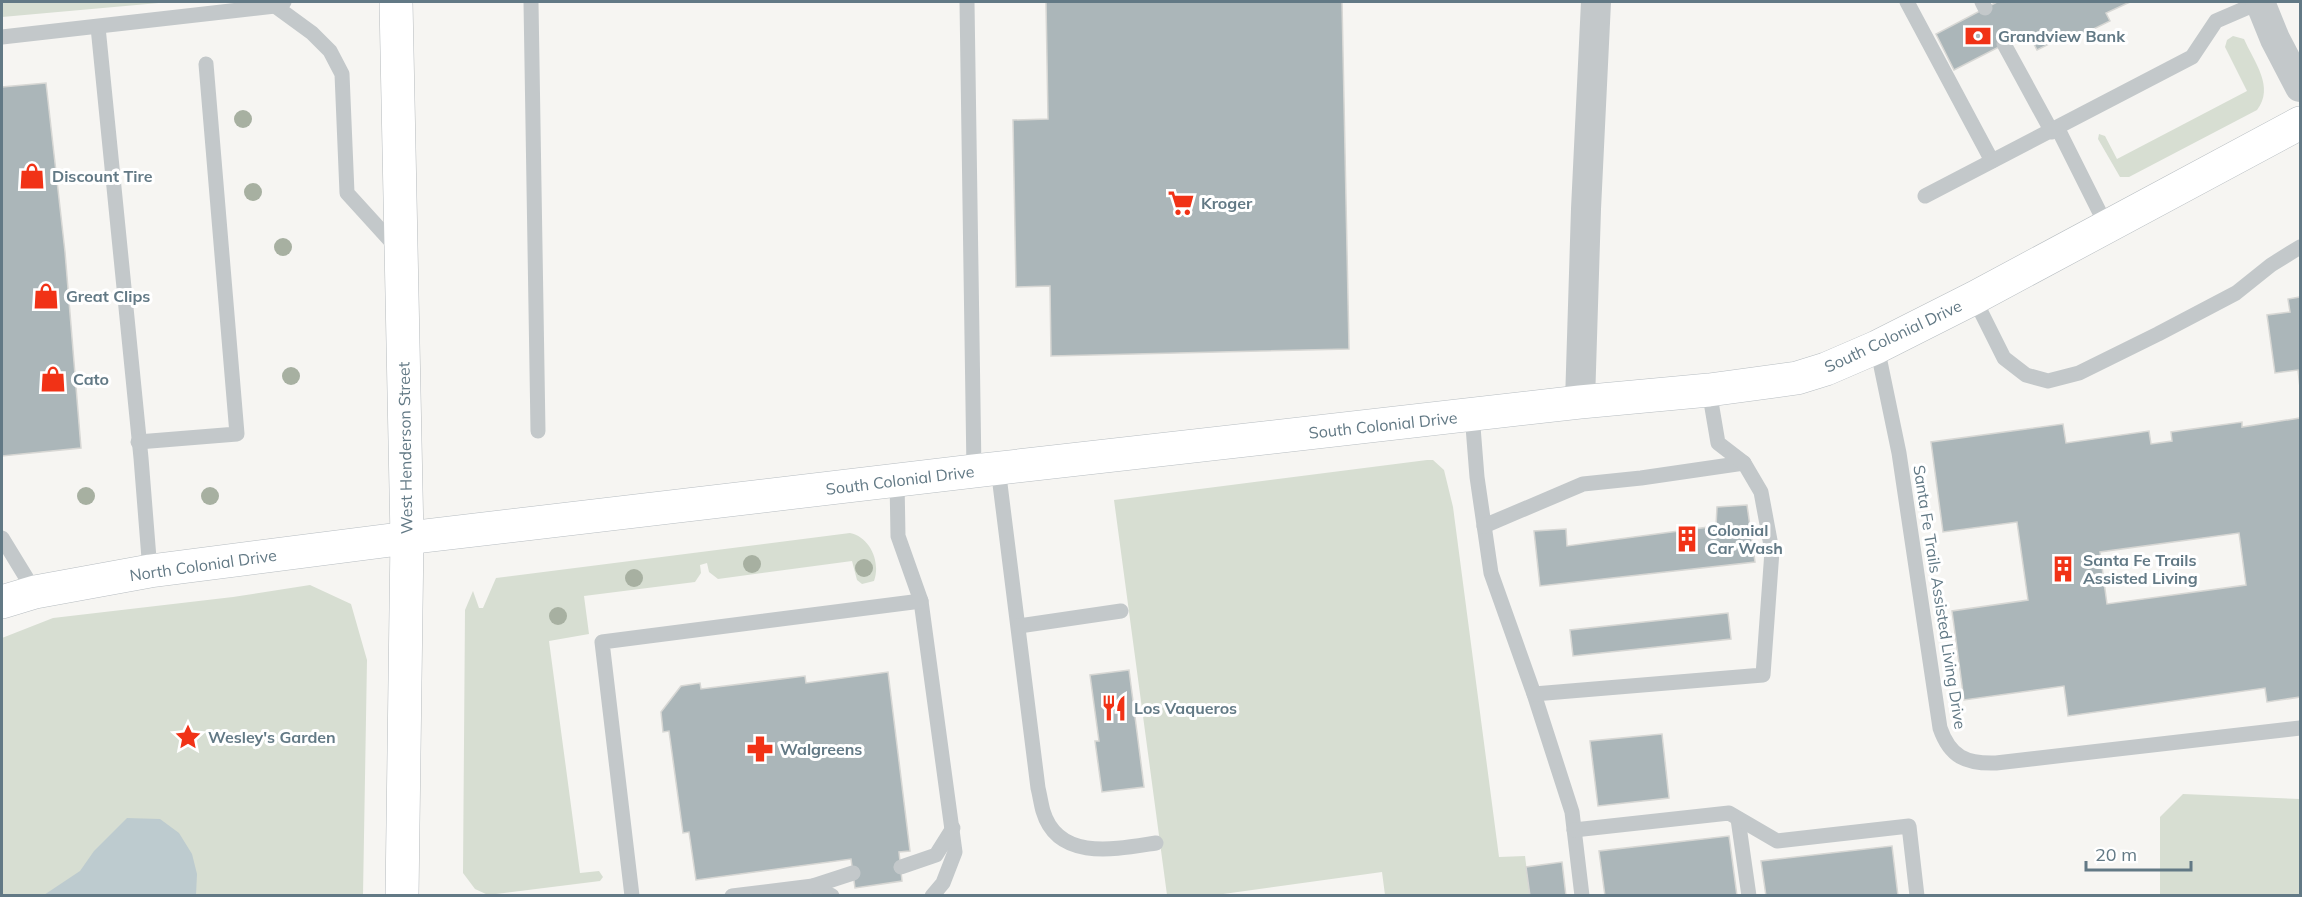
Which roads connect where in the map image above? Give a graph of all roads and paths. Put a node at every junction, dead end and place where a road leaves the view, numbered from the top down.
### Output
1 (396, 2) edge
2 (531, 2) edge
3 (967, 2) edge
4 (1596, 2) edge
5 (1907, 2) edge
6 (2260, 2) edge
7 (280, 4) edge
8 (98, 27) junction
9 (2, 37) edge
10 (2004, 44) dead end
11 (206, 64) dead end
12 (2301, 87) edge
13 (2301, 123) edge
14 (2055, 130) junction
15 (1992, 161) junction
16 (1925, 196) dead end
17 (2107, 227) junction
18 (2301, 247) edge
19 (401, 254) junction
20 (1974, 297) junction
21 (1877, 347) junction
22 (1708, 390) junction
23 (1580, 402) junction
24 (1472, 414) junction
25 (538, 431) dead end
26 (138, 442) junction
27 (1744, 463) junction
28 (986, 469) junction
29 (897, 480) junction
30 (1484, 526) junction
31 (2, 538) edge
32 (407, 538) junction
33 (150, 571) junction
34 (35, 592) junction
35 (921, 601) junction
36 (2, 602) edge
37 (1121, 611) dead end
38 (1019, 626) junction
39 (1534, 694) junction
40 (2301, 728) edge
41 (1738, 819) junction
42 (953, 828) junction
43 (1574, 830) junction
44 (1156, 843) dead end
45 (901, 867) dead end
46 (853, 873) dead end
47 (813, 886) junction
48 (402, 896) edge
49 (632, 896) edge
50 (732, 896) edge
51 (832, 896) edge
52 (932, 896) edge
53 (1582, 896) edge
54 (1749, 896) edge
55 (1917, 896) edge

1 - 19 street, West Henderson Street
2 - 25 lane
3 - 28 lane
4 - 23 street
5 - 15 lane
6 - 12 street
6 - 14 lane
7 - 8 lane
7 - 19 lane
8 - 9 lane
8 - 26 lane
10 - 14 lane
11 - 26 lane
13 - 17 street, South Colonial Drive
14 - 15 lane
14 - 17 lane
15 - 16 lane
17 - 20 street, South Colonial Drive
18 - 20 lane
19 - 32 street, West Henderson Street
20 - 21 street, South Colonial Drive
21 - 22 street, South Colonial Drive
21 - 40 lane, Santa Fe Trails Assisted Living Drive
22 - 23 street, South Colonial Drive
22 - 27 lane
23 - 24 street, South Colonial Drive
24 - 28 street, South Colonial Drive
24 - 30 lane
26 - 33 lane
27 - 30 lane
27 - 39 lane
28 - 29 street, South Colonial Drive
28 - 38 lane
29 - 32 street, South Colonial Drive
29 - 35 lane
30 - 39 lane
31 - 34 lane
32 - 33 street, North Colonial Drive
32 - 48 street, West Henderson Street
33 - 34 street, North Colonial Drive
34 - 36 street, North Colonial Drive
35 - 42 lane
35 - 49 lane
37 - 38 lane
38 - 44 lane
39 - 43 lane
41 - 43 lane
41 - 54 lane
41 - 55 lane
42 - 45 lane
42 - 52 lane
43 - 53 lane
46 - 47 lane
47 - 50 lane
47 - 51 lane

